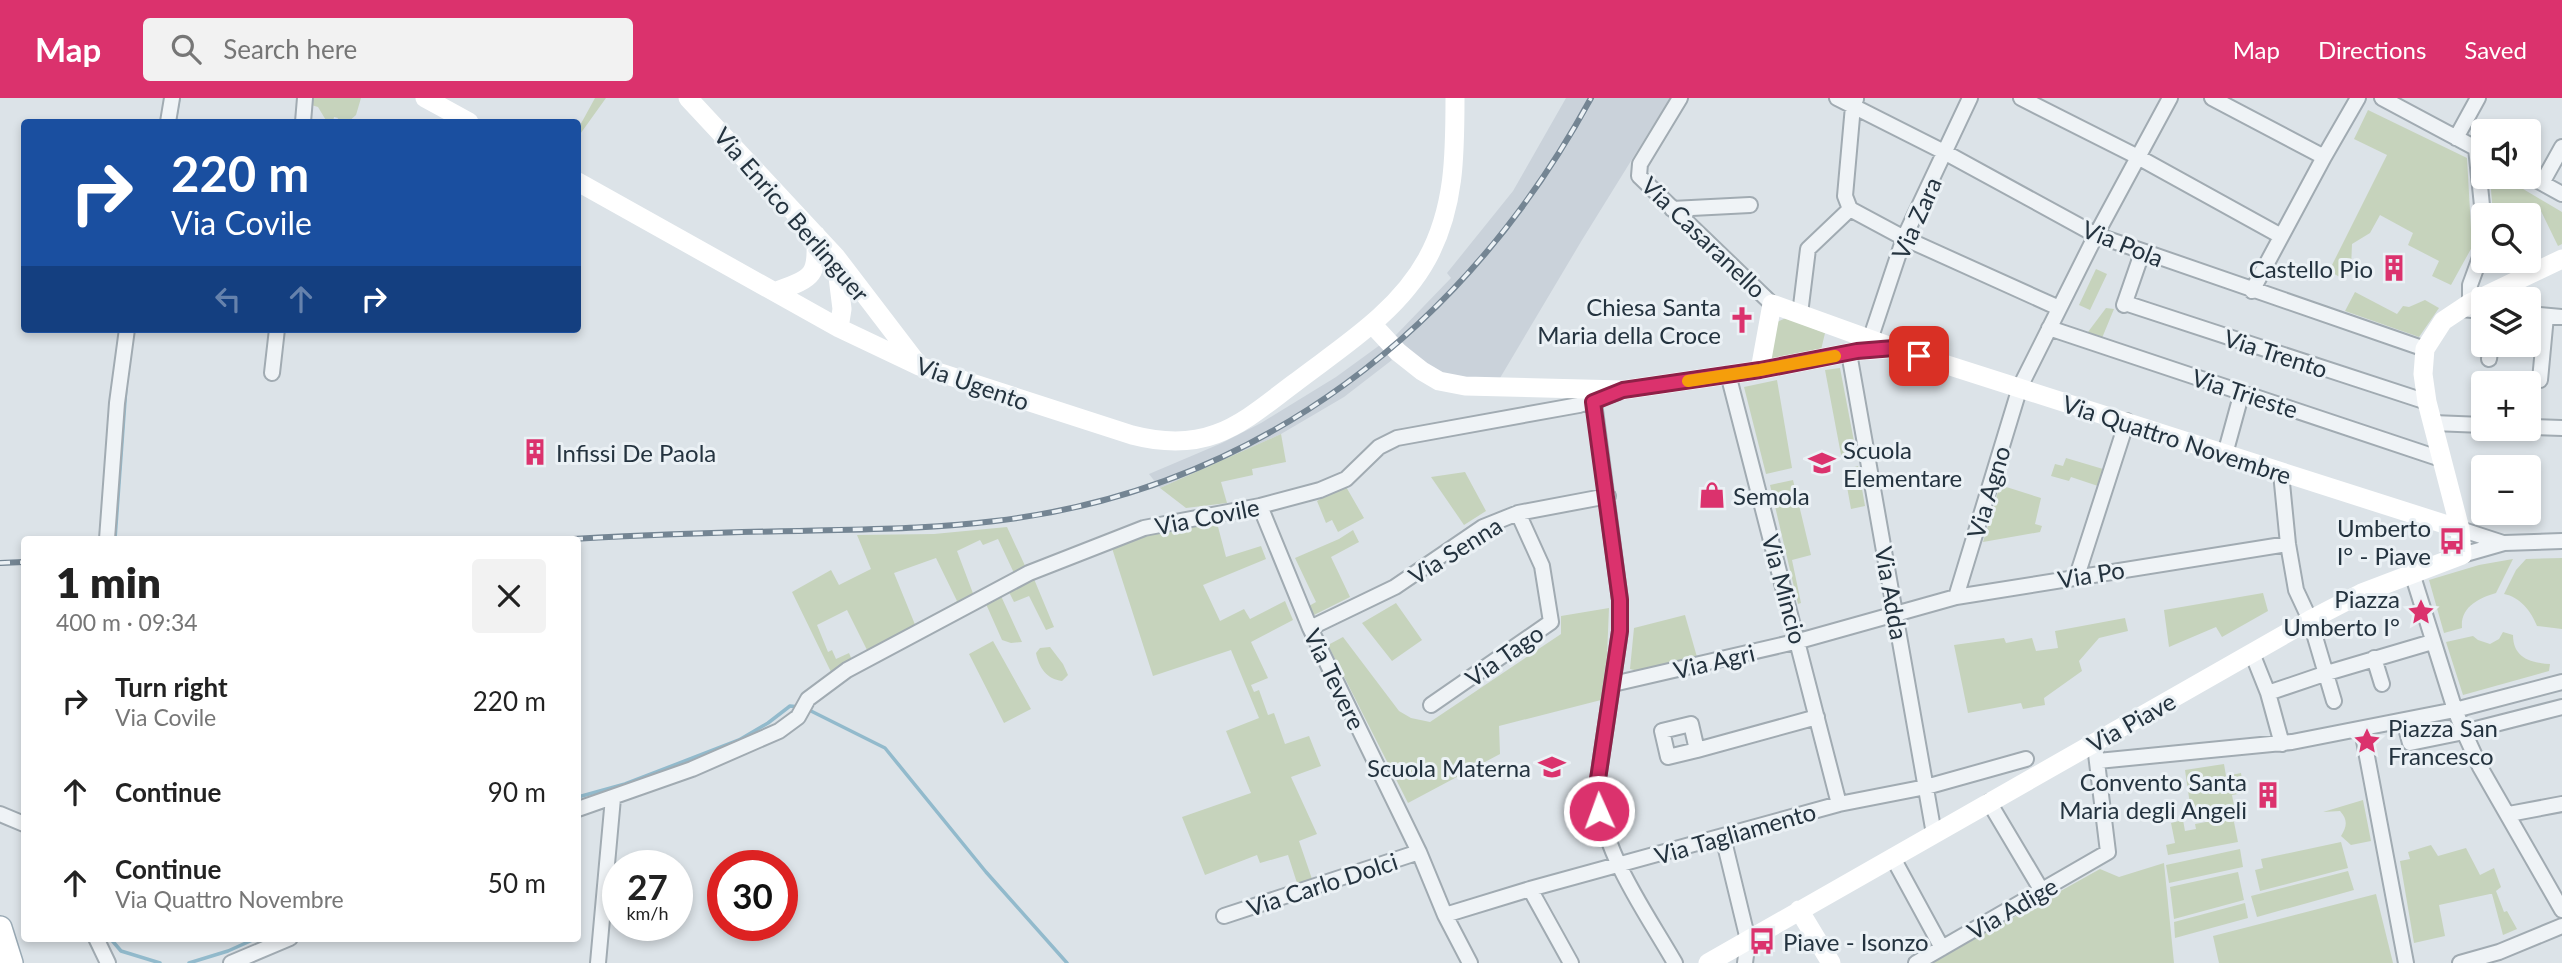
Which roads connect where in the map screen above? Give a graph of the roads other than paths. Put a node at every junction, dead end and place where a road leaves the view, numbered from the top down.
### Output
1 (172, 98) edge
2 (306, 98) edge
3 (425, 98) edge
4 (688, 98) edge
5 (1455, 98) edge
6 (1680, 98) edge
7 (1837, 98) edge
8 (1970, 98) edge
9 (2021, 98) edge
10 (2170, 98) edge
11 (2212, 98) edge
12 (2358, 98) edge
13 (2382, 98) edge
14 (2478, 98) edge
15 (1855, 102) edge
16 (168, 119) edge
17 (303, 119) edge
18 (464, 119) edge
19 (2456, 138) junction
20 (2471, 146) edge
21 (2562, 147) edge
22 (1946, 153) junction
23 (2324, 157) junction
24 (2138, 158) junction
25 (2541, 172) edge
26 (2541, 182) edge
27 (581, 184) edge
28 (2562, 194) edge
29 (1750, 205) dead end
30 (1672, 209) junction
31 (1850, 209) junction
32 (816, 235) junction
33 (2096, 236) junction
34 (2281, 236) junction
35 (1904, 238) junction
36 (2142, 253) junction
37 (836, 257) junction
38 (2562, 259) edge
39 (2474, 273) edge
40 (2510, 287) edge
41 (777, 291) junction
42 (2253, 291) junction
43 (1772, 304) junction
44 (2059, 308) junction
45 (2471, 308) edge
46 (1800, 314) junction
47 (2541, 315) edge
48 (2546, 316) junction
49 (2562, 317) edge
50 (1373, 324) junction
51 (1834, 327) junction
52 (839, 328) junction
53 (2049, 328) junction
54 (126, 333) edge
55 (277, 333) edge
56 (1870, 340) junction
57 (1894, 348) junction
58 (2425, 349) junction
59 (1849, 353) junction
60 (1828, 357) junction
61 (919, 366) junction
62 (1760, 370) junction
63 (2541, 371) edge
64 (272, 373) dead end
65 (1728, 374) junction
66 (2020, 387) junction
67 (2242, 392) junction
68 (1593, 396) junction
69 (2427, 402) junction
70 (2127, 421) junction
71 (2432, 423) junction
72 (2471, 425) edge
73 (2541, 427) edge
74 (2562, 428) edge
75 (2225, 454) junction
76 (2441, 459) junction
77 (2281, 473) junction
78 (1608, 496) junction
79 (1260, 506) junction
80 (1518, 513) junction
81 (2460, 528) junction
82 (107, 536) edge
83 (2562, 541) edge
84 (2504, 543) junction
85 (2288, 544) junction
86 (2462, 555) junction
87 (2412, 573) junction
88 (2077, 576) junction
89 (1956, 597) junction
90 (1896, 613) junction
91 (2310, 620) junction
92 (1310, 628) junction
93 (1799, 641) junction
94 (2432, 642) junction
95 (2252, 653) junction
96 (2374, 658) junction
97 (2327, 673) junction
98 (2562, 682) edge
99 (1613, 684) junction
100 (2382, 684) dead end
101 (2268, 693) junction
102 (2334, 701) dead end
103 (1431, 705) dead end
104 (2562, 707) edge
105 (2455, 710) junction
106 (1817, 717) junction
107 (2404, 721) junction
108 (2362, 730) junction
109 (2464, 732) junction
110 (2282, 744) junction
111 (1697, 750) dead end
112 (2095, 752) junction
113 (2026, 759) dead end
114 (1926, 787) junction
115 (613, 798) junction
116 (1989, 802) junction
117 (1839, 804) junction
118 (2562, 804) edge
119 (581, 808) edge
120 (0, 814) edge
121 (2509, 814) junction
122 (21, 823) edge
123 (1934, 834) junction
124 (1723, 837) junction
125 (1419, 852) junction
126 (1893, 858) junction
127 (1620, 865) junction
128 (1530, 889) junction
129 (2042, 891) junction
130 (1799, 910) junction
131 (2562, 910) edge
132 (1446, 915) junction
133 (1224, 916) dead end
134 (2562, 926) edge
135 (0, 928) edge
136 (1748, 940) junction
137 (98, 942) edge
138 (281, 942) edge
139 (1942, 948) junction
140 (2501, 958) edge
141 (11, 963) edge
142 (108, 963) edge
143 (231, 963) edge
144 (598, 963) edge
145 (1470, 963) edge
146 (1571, 963) edge
147 (1675, 963) edge
148 (1708, 963) edge
149 (1745, 963) edge
150 (1831, 963) edge
151 (1916, 963) edge
152 (2406, 963) edge
153 (2460, 963) edge

1 - 16 street
2 - 17 street
3 - 18 street
4 - 32 street, Via Enrico Berlinguer
5 - 50 street, Via Ugento
6 - 30 street, Via Casaranello
7 - 15 street, Via Pola
8 - 22 street, Via Zara
9 - 24 street
10 - 24 street, Via Agno
11 - 23 street
12 - 23 street
13 - 19 street
14 - 19 street
15 - 22 street, Via Pola
15 - 31 street
19 - 20 street
21 - 25 street
22 - 33 street, Via Pola
22 - 35 street, Via Zara
23 - 34 street
24 - 33 street, Via Agno
24 - 34 street
26 - 28 street
27 - 41 street, Via Ugento
29 - 30 street
30 - 43 street, Via Casaranello
31 - 35 street
31 - 46 street
32 - 37 street, Via Enrico Berlinguer
32 - 41 street
33 - 36 street, Via Pola
33 - 44 street, Via Agno
34 - 42 street
35 - 44 street
35 - 56 street, Via Zara
36 - 42 street, Via Pola
36 - 69 street, Via Trento
37 - 52 street
37 - 61 street, Via Enrico Berlinguer
38 - 40 street
39 - 45 street
41 - 52 street, Via Ugento
42 - 58 street, Via Pola
43 - 46 street, Via Quattro Novembre
43 - 62 street
44 - 53 street, Via Agno
45 - 58 street
46 - 51 street, Via Quattro Novembre
47 - 48 street
48 - 49 street
48 - 63 street
50 - 61 street, Via Ugento
50 - 68 street
51 - 56 street, Via Quattro Novembre
51 - 60 street
52 - 61 street, Via Ugento
53 - 66 street, Via Agno
53 - 67 street, Via Trieste
54 - 82 street
55 - 64 street
56 - 57 street, Via Quattro Novembre
57 - 59 street, Via Quattro Novembre
57 - 66 street, Via Quattro Novembre
58 - 69 street
59 - 60 street, Via Quattro Novembre
59 - 90 street, Via Adda
60 - 62 street, Via Covile
62 - 65 street, Via Covile
65 - 68 street, Via Covile
65 - 93 street, Via Mincio
66 - 70 street, Via Quattro Novembre
66 - 89 street, Via Agno
67 - 75 street
67 - 76 street, Via Trieste
68 - 78 street
68 - 79 street, Via Covile
69 - 71 street
70 - 75 street, Via Quattro Novembre
70 - 88 street
71 - 72 street
71 - 76 street
73 - 74 street
75 - 77 street, Via Quattro Novembre
76 - 81 street
77 - 81 street, Via Quattro Novembre
77 - 85 street
78 - 80 street, Via Senna
78 - 99 street
79 - 92 street, Via Tevere
79 - 115 street, Via Covile
80 - 92 street, Via Senna
80 - 103 street, Via Tago
81 - 84 street
81 - 86 street
83 - 84 street
84 - 86 street
85 - 88 street, Via Po
85 - 91 street
86 - 87 street
87 - 91 street, Via Piave
87 - 94 street
88 - 89 street, Via Po
89 - 90 street, Via Po
90 - 93 street, Via Agri
90 - 114 street, Via Adda
91 - 95 street, Via Piave
91 - 97 street
92 - 125 street, Via Tevere
93 - 99 street, Via Agri
93 - 106 street, Via Mincio
94 - 96 street
94 - 105 street
95 - 101 street
95 - 112 street, Via Piave
96 - 97 street
96 - 100 street
97 - 101 street
97 - 102 street
98 - 105 street
99 - 127 street
101 - 110 street
104 - 109 street
105 - 107 street
105 - 109 street
106 - 111 street
106 - 117 street, Via Mincio
107 - 108 street
107 - 109 street
108 - 110 street
108 - 152 street
109 - 121 street
110 - 112 street
112 - 116 street, Via Piave
112 - 129 street, Via Adige
113 - 114 street, Via Tagliamento
114 - 117 street, Via Tagliamento
114 - 123 street, Via Adda
115 - 119 street
115 - 144 street
116 - 123 street, Via Piave
116 - 129 street
117 - 124 street, Via Tagliamento
118 - 121 street
120 - 122 street
121 - 131 street
123 - 126 street, Via Piave
124 - 127 street, Via Tagliamento
124 - 136 street
125 - 132 street, Via Tevere
125 - 133 street, Via Carlo Dolci
126 - 130 street, Via Piave
126 - 139 street
127 - 128 street, Via Tagliamento
127 - 147 street
128 - 132 street, Via Tagliamento
128 - 146 street
129 - 139 street, Via Adige
130 - 136 street, Via Piave
130 - 150 street
132 - 145 street, Via Tevere
134 - 140 street
135 - 141 main road
136 - 148 street, Via Piave
136 - 149 street
137 - 142 street
138 - 143 street
139 - 151 street, Via Adige
140 - 153 street

